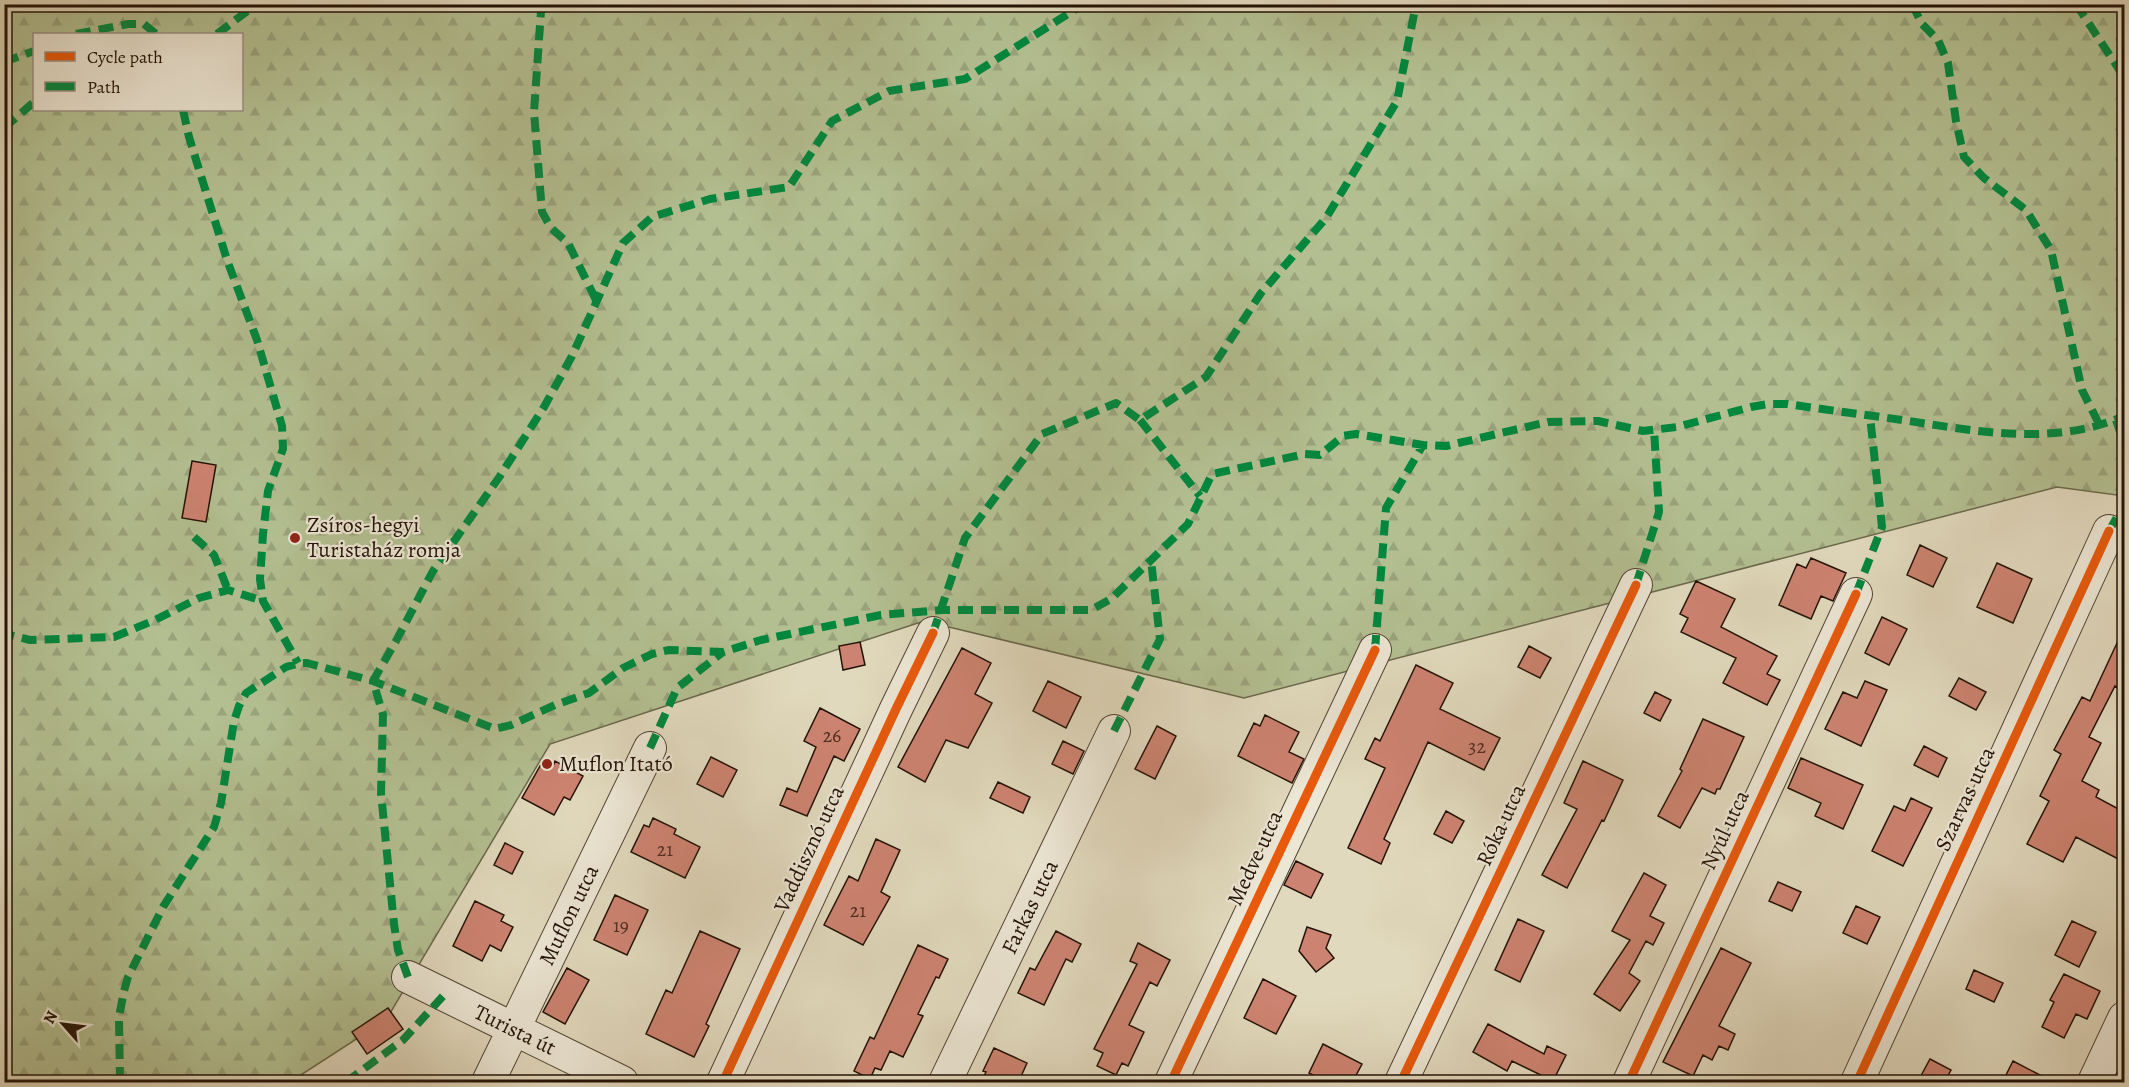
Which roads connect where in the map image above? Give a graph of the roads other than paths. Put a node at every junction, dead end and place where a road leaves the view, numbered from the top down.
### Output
1 (2109, 531) dead end
2 (1636, 585) dead end
3 (1856, 594) dead end
4 (933, 633) dead end
5 (1375, 650) dead end
6 (1114, 731) dead end
7 (650, 748) dead end
8 (408, 977) dead end
9 (2124, 1018) edge
10 (514, 1030) junction
11 (488, 1083) edge
12 (622, 1083) edge
13 (723, 1083) edge
14 (945, 1083) edge
15 (1171, 1083) edge
16 (1401, 1083) edge
17 (1629, 1083) edge
18 (1857, 1083) edge
19 (2094, 1083) edge

1 - 18 street, Szarvas utca
2 - 16 street, Róka utca
3 - 17 street, Nyúl utca
4 - 13 street, Vaddisznó utca
5 - 15 street, Medve utca
6 - 14 street, Farkas utca
7 - 10 street, Muflon utca
8 - 10 street, Turista út
9 - 19 street
10 - 11 street, Muflon utca
10 - 12 street, Turista út

